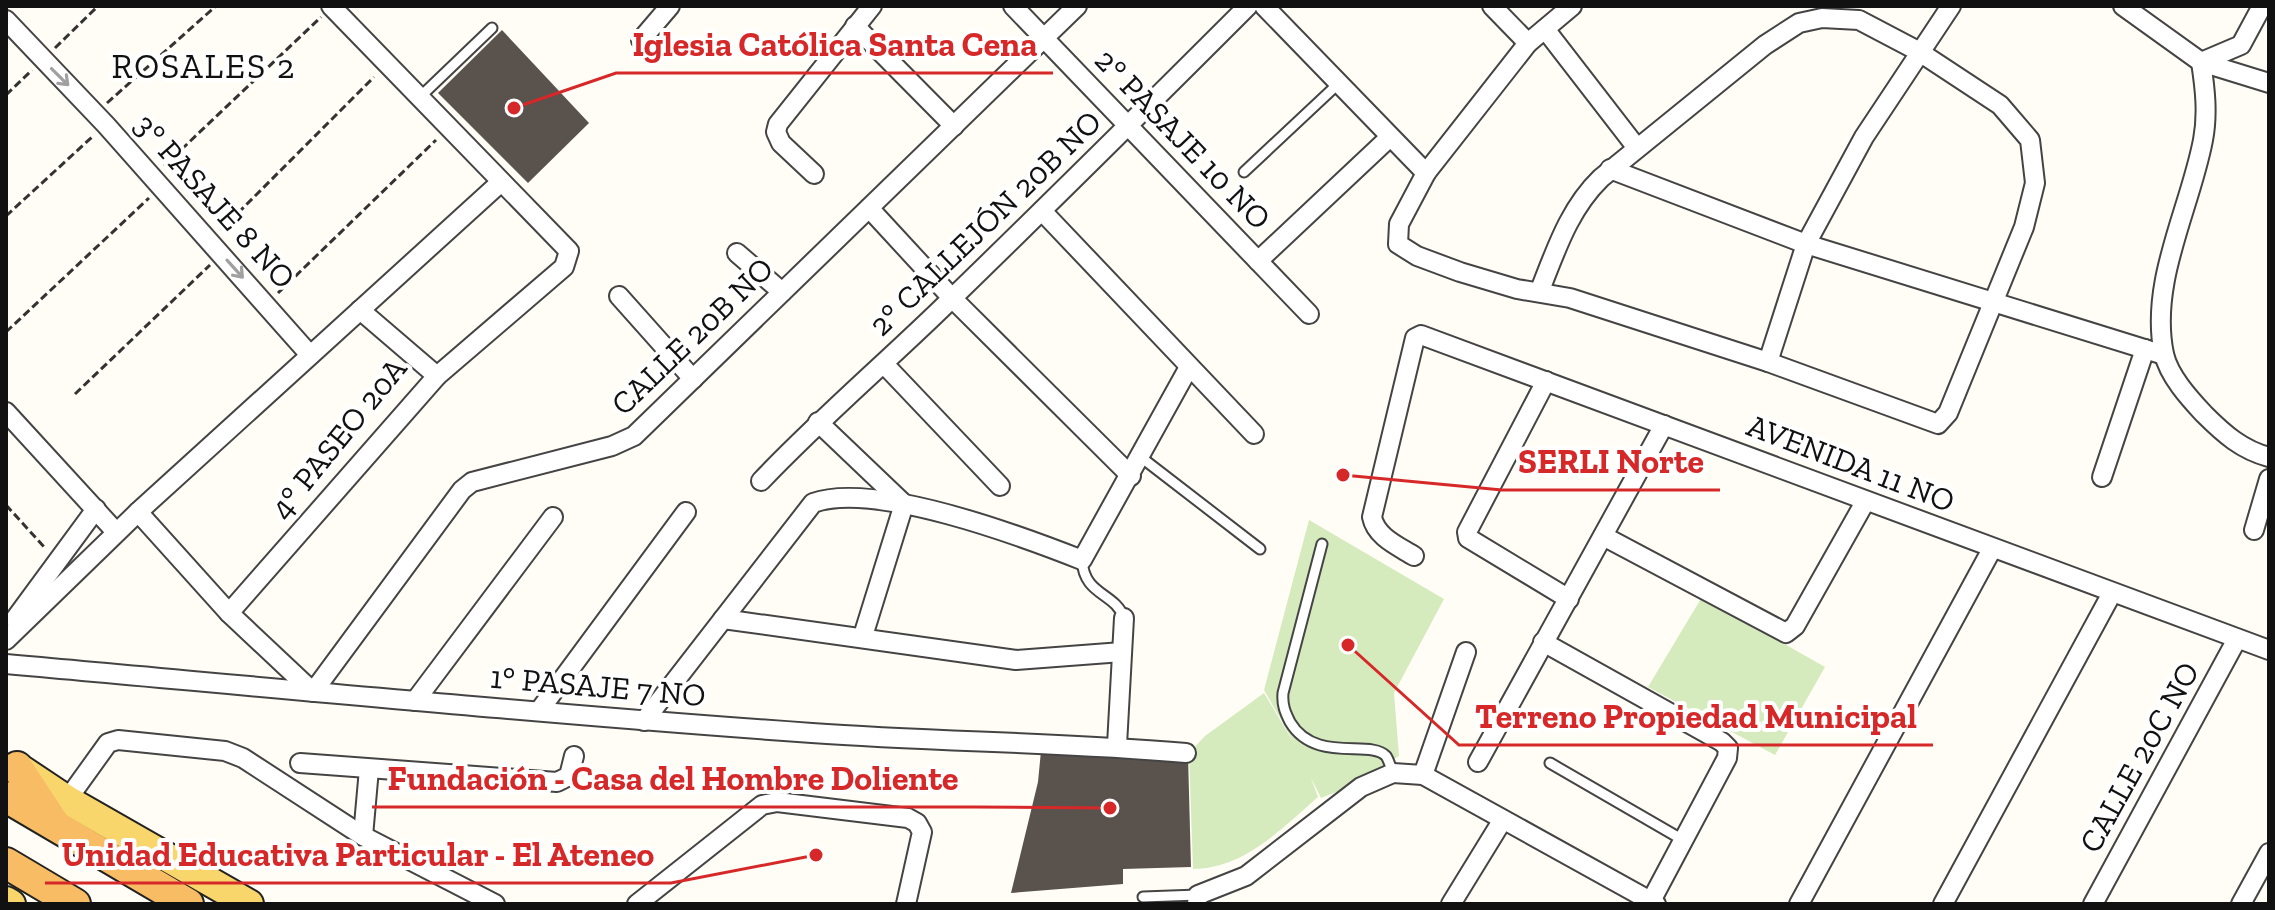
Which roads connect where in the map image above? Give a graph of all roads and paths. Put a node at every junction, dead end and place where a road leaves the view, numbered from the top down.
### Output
1 (216, 6) edge
2 (332, 6) edge
3 (670, 6) edge
4 (872, 6) edge
5 (1013, 6) edge
6 (1077, 6) edge
7 (1248, 6) edge
8 (1264, 6) edge
9 (1492, 6) edge
10 (1572, 6) edge
11 (1951, 6) edge
12 (2123, 6) edge
13 (2262, 6) edge
14 (6, 20) edge
15 (855, 26) junction
16 (492, 28) dead end
17 (1545, 29) junction
18 (1044, 38) junction
19 (641, 40) dead end
20 (1528, 43) junction
21 (1918, 51) junction
22 (2201, 62) junction
23 (388, 64) junction
24 (1339, 83) junction
25 (2269, 83) edge
26 (420, 97) junction
27 (101, 119) junction
28 (1128, 125) junction
29 (954, 126) junction
30 (449, 127) junction
31 (1390, 137) junction
32 (1637, 148) junction
33 (1610, 169) junction
34 (1244, 172) dead end
35 (1426, 173) junction
36 (814, 174) dead end
37 (157, 182) junction
38 (501, 182) junction
39 (869, 208) junction
40 (1042, 211) junction
41 (6, 216) edge
42 (1806, 244) junction
43 (216, 247) junction
44 (737, 253) dead end
45 (1258, 261) junction
46 (1540, 290) junction
47 (782, 292) junction
48 (619, 296) dead end
49 (952, 298) junction
50 (1994, 302) junction
51 (267, 304) junction
52 (360, 310) junction
53 (1309, 314) dead end
54 (6, 332) edge
55 (2145, 349) junction
56 (310, 355) junction
57 (2164, 355) junction
58 (1768, 362) junction
59 (884, 364) junction
60 (1189, 367) junction
61 (437, 376) junction
62 (693, 379) junction
63 (1546, 381) junction
64 (75, 394) dead end
65 (6, 412) edge
66 (818, 422) junction
67 (1664, 425) junction
68 (1254, 434) dead end
69 (2269, 457) edge
70 (1142, 458) junction
71 (1131, 476) junction
72 (2102, 477) dead end
73 (2269, 479) edge
74 (761, 481) dead end
75 (1000, 486) dead end
76 (1865, 502) junction
77 (904, 504) junction
78 (6, 505) edge
79 (96, 509) junction
80 (138, 512) junction
81 (686, 512) dead end
82 (553, 517) dead end
83 (2254, 530) dead end
84 (116, 532) junction
85 (1605, 537) junction
86 (1322, 544) dead end
87 (1260, 549) dead end
88 (1992, 549) junction
89 (1414, 556) dead end
90 (1082, 560) junction
91 (58, 562) junction
92 (2112, 593) junction
93 (1569, 599) junction
94 (229, 613) junction
95 (1124, 618) joint
96 (723, 619) junction
97 (6, 631) edge
98 (863, 636) junction
99 (2237, 639) junction
100 (6, 640) edge
101 (1543, 642) junction
102 (2269, 650) edge
103 (1122, 652) junction
104 (1466, 652) dead end
105 (6, 664) edge
106 (313, 692) junction
107 (415, 701) junction
108 (539, 711) junction
109 (644, 721) junction
110 (1117, 745) junction
111 (1186, 753) dead end
112 (574, 756) dead end
113 (1478, 762) dead end
114 (300, 763) dead end
115 (1550, 763) dead end
116 (12, 764) edge
117 (369, 769) junction
118 (1393, 773) junction
119 (1423, 775) junction
120 (6, 797) edge
121 (62, 813) junction
122 (1502, 821) junction
123 (363, 836) junction
124 (1683, 840) junction
125 (2269, 853) edge
126 (6, 863) edge
127 (1143, 897) dead end
128 (1198, 900) edge
129 (6, 901) edge
130 (1653, 903) edge
131 (11, 904) edge
132 (75, 904) edge
133 (188, 904) edge
134 (249, 904) edge
135 (495, 904) edge
136 (637, 904) edge
137 (906, 904) edge
138 (1451, 904) edge
139 (1799, 904) edge
140 (1943, 904) edge
141 (2093, 904) edge
142 (2241, 904) edge

1 - 27 path
2 - 23 street
2 - 37 path
3 - 19 street
4 - 15 street
5 - 18 street, 2° PASAJE 10 NO
6 - 18 street, CALLE 20B NO
7 - 28 street, 2° CALLEJÓN 20B NO
8 - 24 street
9 - 20 street
10 - 17 street
11 - 21 street
12 - 22 street
13 - 22 street
14 -> 27 street, 3° PASAJE 8 NO
15 - 29 street
15 - 36 street
16 - 26 lane
17 - 20 street
17 - 32 street
18 - 28 street, 2° PASAJE 10 NO
18 - 29 street, CALLE 20B NO
20 - 35 street
21 - 32 street
21 - 42 street
21 - 50 street
22 - 25 street
22 - 57 street
23 - 26 street
23 - 43 path
24 - 31 street
24 - 34 lane
26 - 30 street
27 - 37 street, 3° PASAJE 8 NO
27 - 41 path
28 - 40 street, 2° CALLEJÓN 20B NO
28 - 45 street, 2° PASAJE 10 NO
29 - 39 street, CALLE 20B NO
30 - 38 street
30 - 51 path
31 - 35 street
31 - 45 street
32 - 33 street
33 - 42 street
33 - 46 street
35 - 46 street
37 - 43 street, 3° PASAJE 8 NO
37 - 54 path
38 - 52 street
38 - 61 street
39 - 47 street, CALLE 20B NO
39 - 49 street
40 - 49 street, 2° CALLEJÓN 20B NO
40 - 60 street
42 - 50 street
42 - 58 street
43 -> 51 street, 3° PASAJE 8 NO
43 - 64 path
44 - 47 street
45 - 53 street, 2° PASAJE 10 NO
46 - 58 street
47 - 62 street, CALLE 20B NO
48 - 62 street
49 - 59 street, 2° CALLEJÓN 20B NO
49 - 71 street
50 - 55 street
50 - 58 street
51 - 56 street, 3° PASAJE 8 NO
52 - 56 street
52 - 61 street, 4° PASEO 20A
55 - 57 street
55 - 72 street
56 - 80 street
57 - 69 street
59 - 66 street, 2° CALLEJÓN 20B NO
59 - 75 street
60 - 68 street
60 - 70 street
61 - 94 street, 4° PASEO 20A
62 - 106 street, CALLE 20B NO
63 - 67 street, AVENIDA 11 NO
63 - 89 street, AVENIDA 11 NO
63 - 93 street
65 - 79 street
66 - 74 street, 2° CALLEJÓN 20B NO
66 - 77 street
67 - 76 street, AVENIDA 11 NO
67 - 85 street
70 - 71 street
70 - 87 lane
71 - 90 street
73 - 83 street
76 - 85 street
76 - 88 street, AVENIDA 11 NO
77 - 90 street
77 - 96 street
77 - 98 street
78 - 91 path
79 - 84 street
79 - 91 street
80 - 84 street
80 - 94 street
81 - 108 street
82 - 107 street
84 - 100 street
85 - 93 street
86 - 118 lane
88 - 92 street, AVENIDA 11 NO
88 - 139 street
90 - 95 lane
91 - 97 street
92 - 99 street, AVENIDA 11 NO
92 - 140 street
93 - 101 street
94 - 106 street
95 - 103 street
96 - 98 street
96 - 109 street
98 - 103 street
99 - 102 street, AVENIDA 11 NO
99 - 141 street, CALLE 20C NO
101 - 113 street
101 - 124 street
103 - 110 street
104 - 119 street
105 - 106 street, 1° PASAJE 7 NO
106 - 107 street, 1° PASAJE 7 NO
107 - 108 street, 1° PASAJE 7 NO
108 - 109 street, 1° PASAJE 7 NO
109 - 110 street, 1° PASAJE 7 NO
110 - 111 street, 1° PASAJE 7 NO
112 - 117 street
114 - 117 street
115 - 124 lane
116 - 121 highway
117 - 123 street
118 - 119 street
118 - 128 street
119 - 122 street
120 - 121 highway
121 - 123 street
121 - 133 highway
121 - 134 main road
122 - 130 street
122 - 138 street
123 - 135 street
124 - 130 street
125 - 142 street
126 - 132 highway
127 - 128 lane
129 - 131 main road
136 - 137 street

